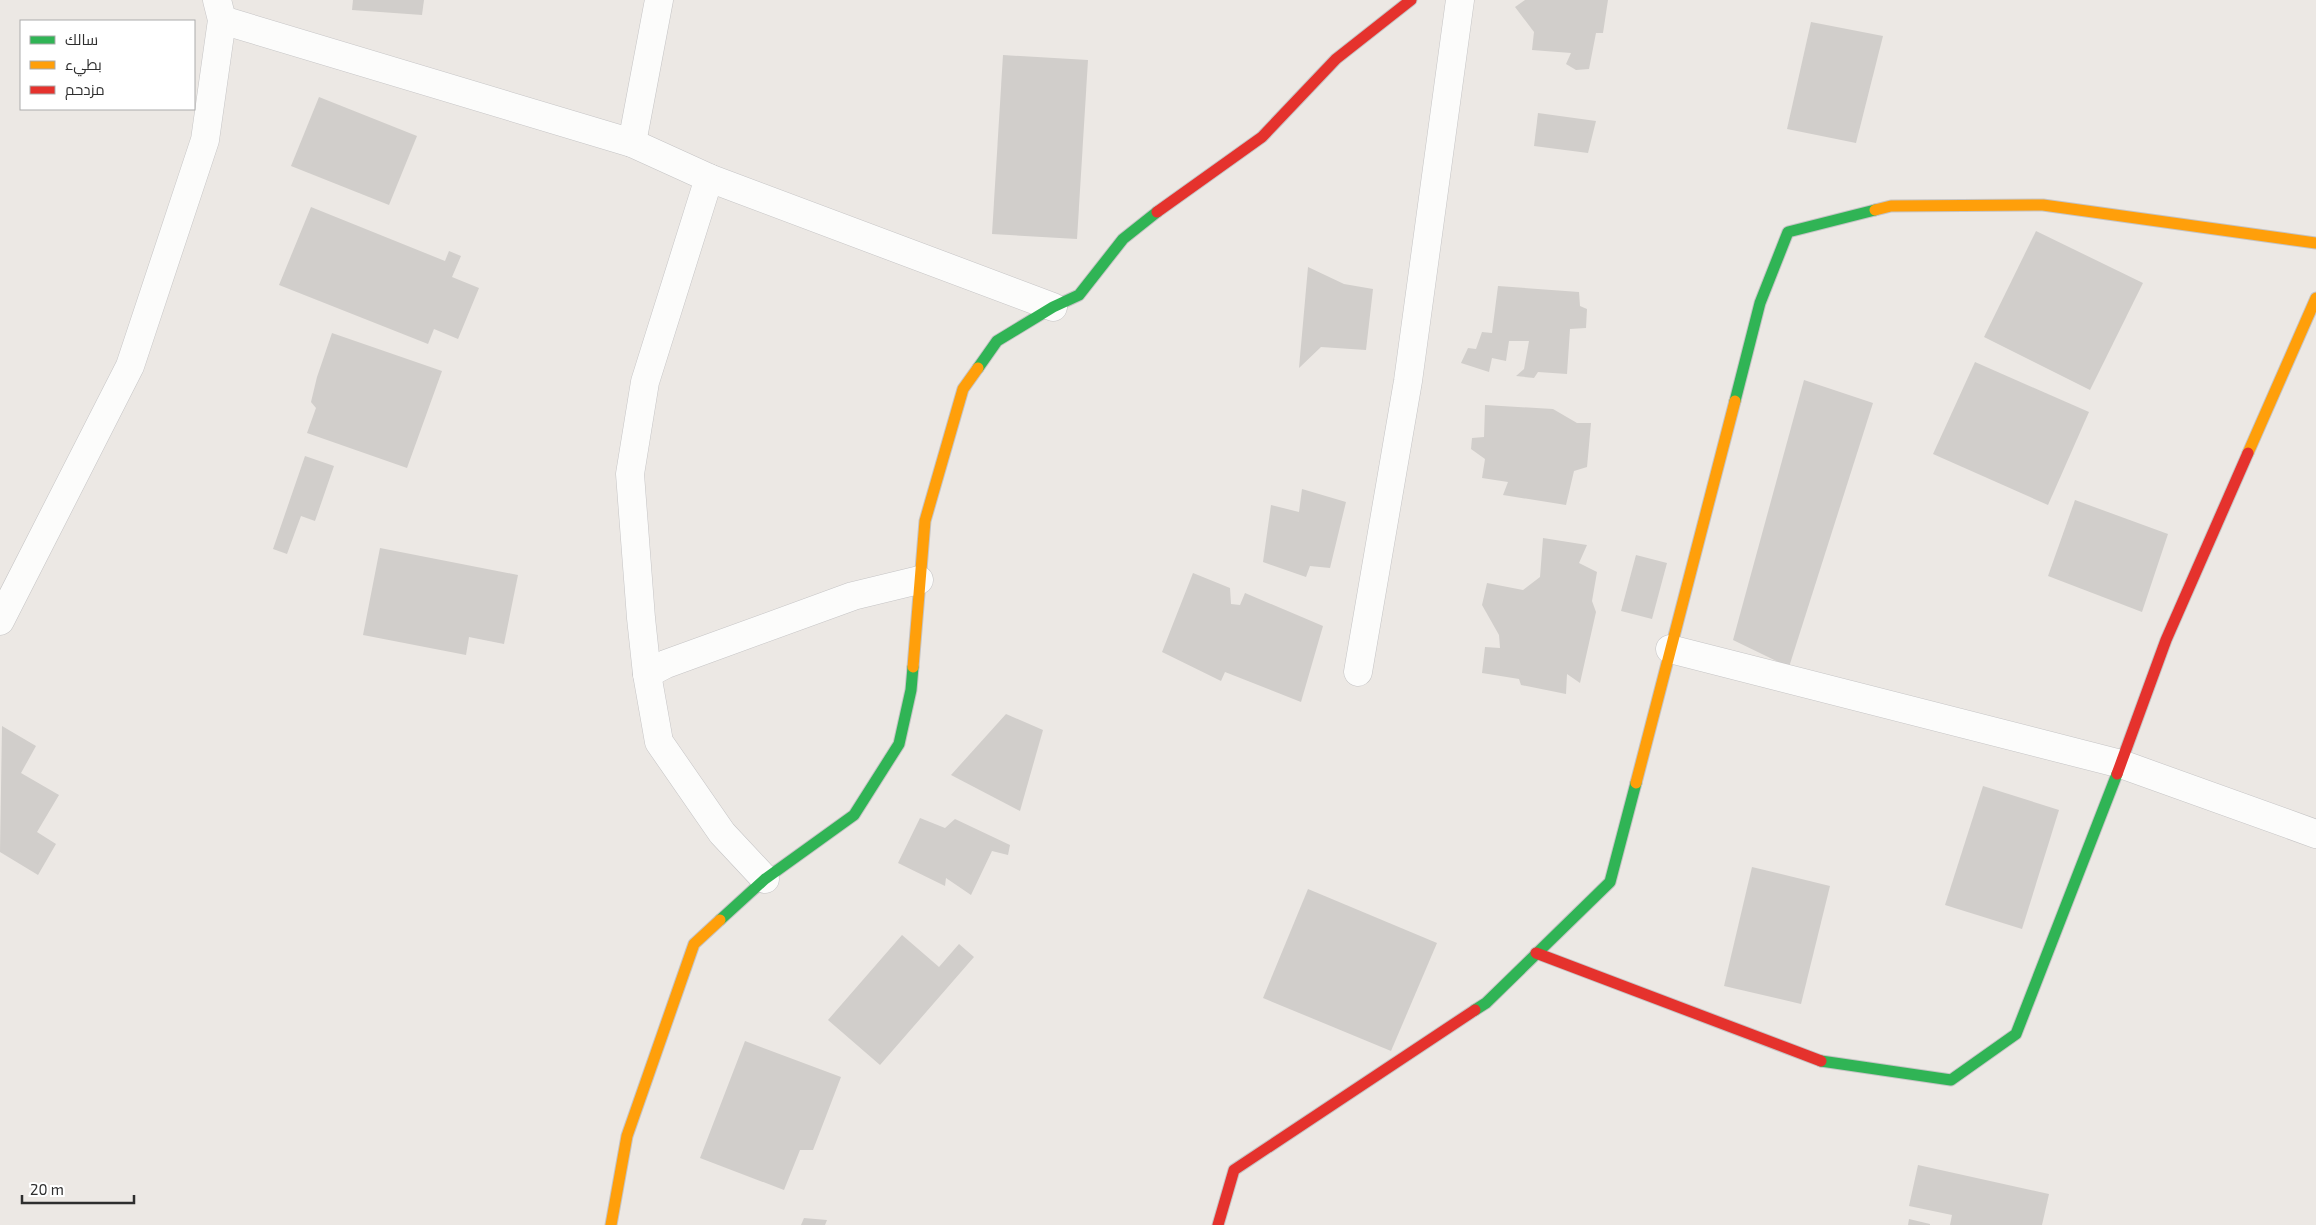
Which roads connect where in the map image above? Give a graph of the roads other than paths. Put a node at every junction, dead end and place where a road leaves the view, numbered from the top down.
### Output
1 (659, 0) edge
2 (1411, 0) edge
3 (1460, 0) edge
4 (219, 10) edge
5 (632, 143) junction
6 (709, 178) junction
7 (2316, 243) edge
8 (2316, 298) edge
9 (1053, 307) junction
10 (918, 580) junction
11 (0, 620) edge
12 (1670, 649) junction
13 (1358, 672) dead end
14 (647, 674) junction
15 (2122, 764) junction
16 (2316, 834) edge
17 (765, 879) junction
18 (1536, 953) junction
19 (611, 1225) edge
20 (1218, 1225) edge

1 - 5 street
2 - 9 street
3 - 13 street
4 - 5 street
4 - 11 street
5 - 6 street
6 - 9 street
6 - 14 street
7 - 12 street
8 - 15 street
9 - 10 street
10 - 14 street
10 - 17 street
12 - 15 street
12 - 18 street
14 - 17 street
15 - 16 street
15 - 18 street
17 - 19 street
18 - 20 street

